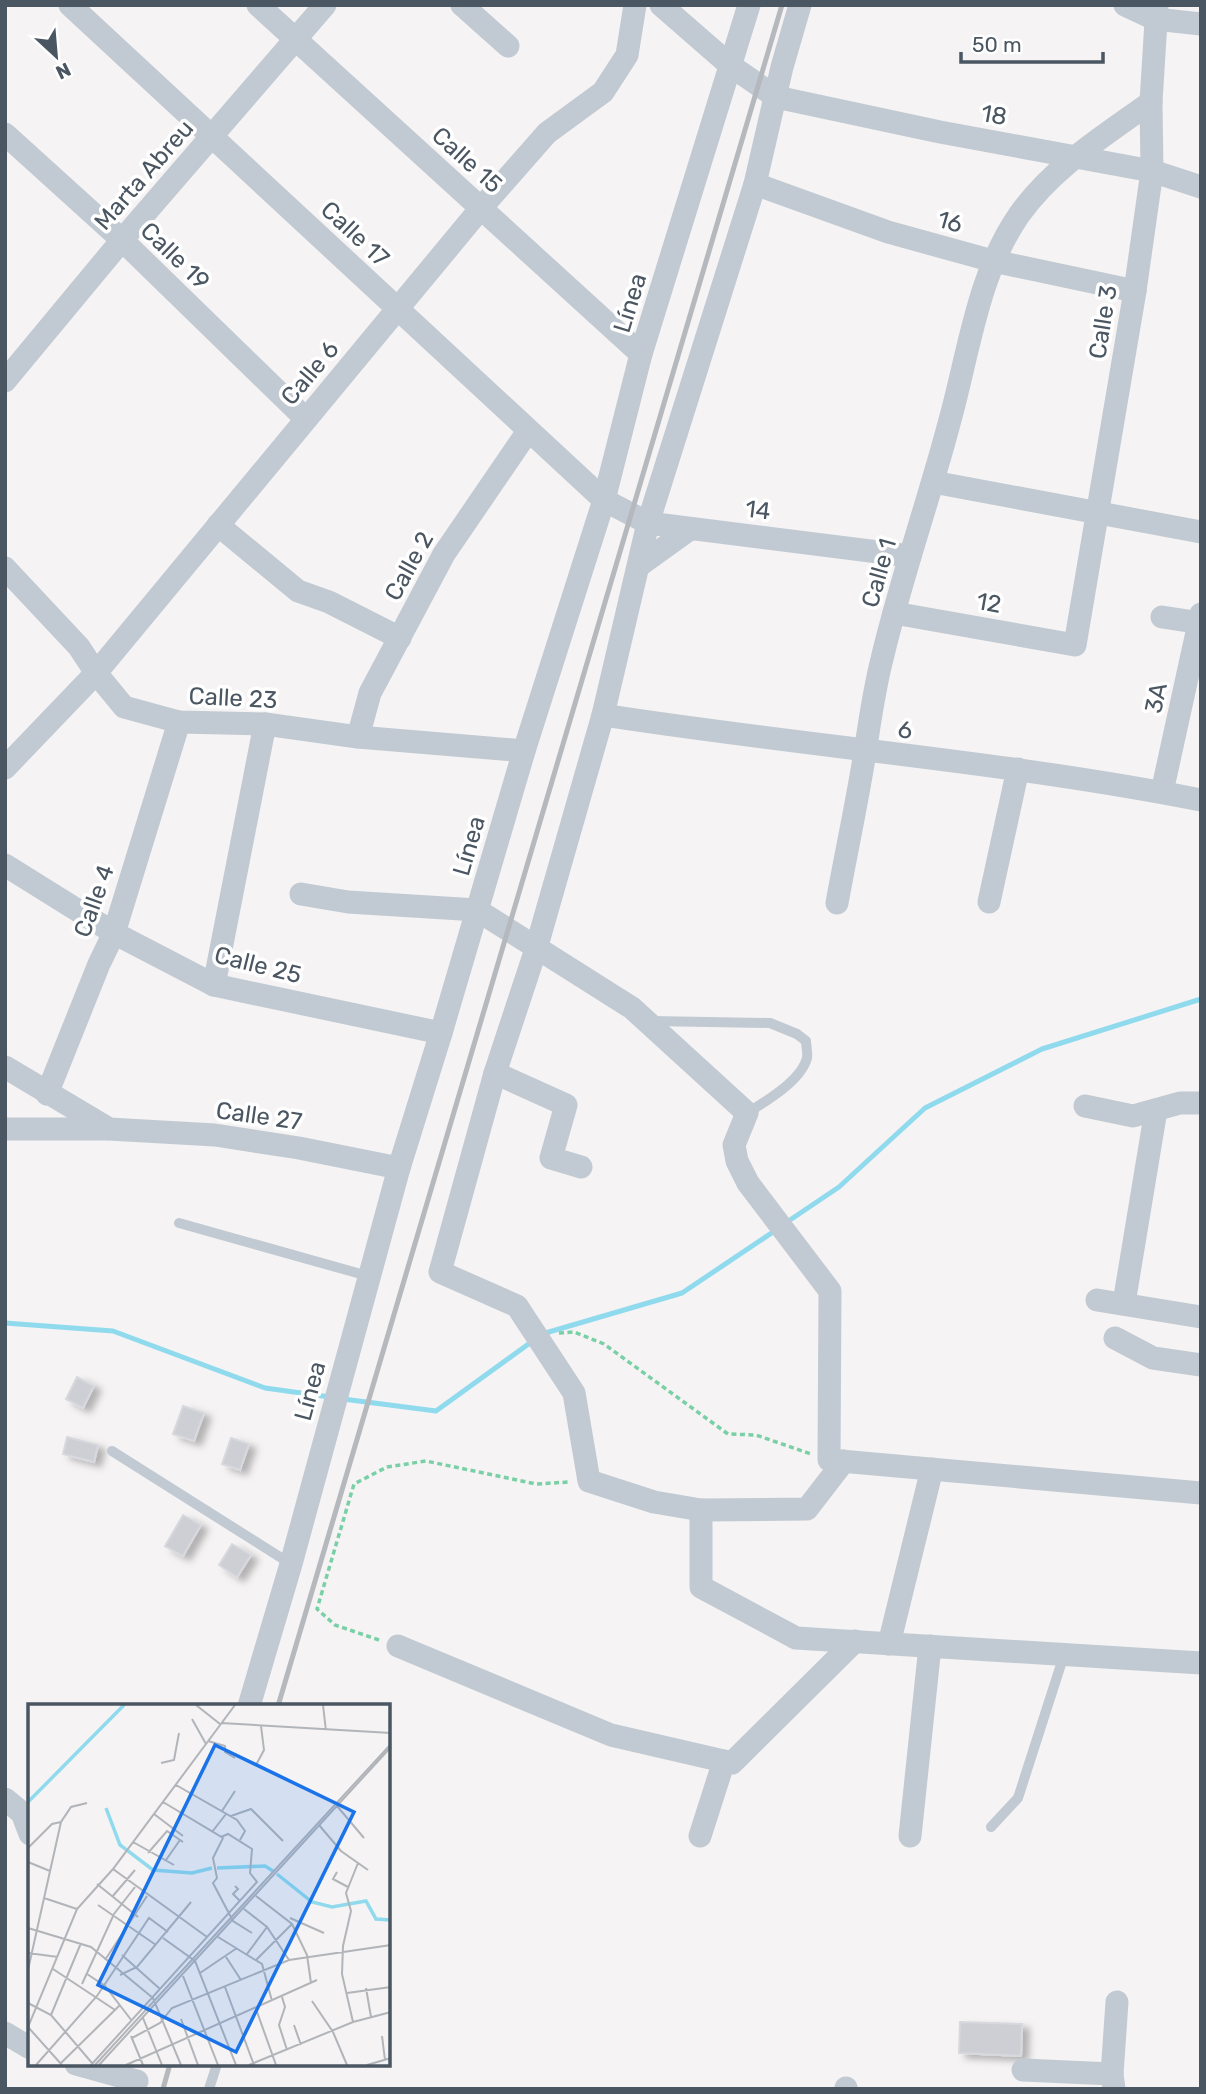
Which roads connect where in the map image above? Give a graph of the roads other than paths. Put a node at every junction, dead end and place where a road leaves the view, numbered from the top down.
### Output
1 (70, 5) edge
2 (258, 5) edge
3 (325, 5) edge
4 (463, 5) edge
5 (635, 5) edge
6 (661, 5) edge
7 (749, 5) edge
8 (800, 5) edge
9 (1125, 5) edge
10 (1156, 12) edge
11 (1201, 24) edge
12 (295, 40) junction
13 (508, 46) dead end
14 (731, 66) junction
15 (776, 97) junction
16 (1151, 102) junction
17 (5, 134) edge
18 (213, 135) junction
19 (1075, 157) junction
20 (1152, 171) junction
21 (755, 184) junction
22 (1201, 187) edge
23 (481, 208) junction
24 (122, 240) junction
25 (993, 261) junction
26 (1135, 291) junction
27 (398, 309) junction
28 (641, 354) junction
29 (7, 375) edge
30 (306, 419) junction
31 (528, 430) junction
32 (933, 482) junction
33 (604, 500) junction
34 (1097, 511) junction
35 (648, 523) junction
36 (218, 525) junction
37 (690, 528) junction
38 (1201, 532) edge
39 (910, 556) junction
40 (640, 565) junction
41 (5, 568) edge
42 (894, 613) junction
43 (1162, 617) dead end
44 (1200, 620) edge
45 (400, 638) junction
46 (1074, 645) joint
47 (96, 673) junction
48 (603, 715) junction
49 (178, 722) junction
50 (265, 724) junction
51 (358, 737) junction
52 (524, 751) junction
53 (865, 751) junction
54 (5, 768) edge
55 (1018, 769) junction
56 (1162, 792) junction
57 (1201, 800) edge
58 (5, 865) edge
59 (301, 894) dead end
60 (989, 902) dead end
61 (837, 903) dead end
62 (477, 911) junction
63 (114, 933) junction
64 (536, 949) junction
65 (214, 985) junction
66 (646, 1021) junction
67 (441, 1033) junction
68 (5, 1067) edge
69 (495, 1073) junction
70 (47, 1094) junction
71 (1201, 1103) edge
72 (1085, 1106) dead end
73 (1156, 1110) junction
74 (747, 1113) junction
75 (5, 1129) edge
76 (109, 1129) junction
77 (581, 1167) dead end
78 (399, 1168) junction
79 (179, 1223) dead end
80 (368, 1276) junction
81 (1097, 1300) dead end
82 (1124, 1303) junction
83 (1201, 1317) edge
84 (1115, 1338) dead end
85 (1201, 1365) edge
86 (112, 1451) dead end
87 (836, 1460) junction
88 (932, 1469) junction
89 (1201, 1493) edge
90 (701, 1510) junction
91 (290, 1564) junction
92 (855, 1641) junction
93 (889, 1643) junction
94 (397, 1646) road end
95 (930, 1646) junction
96 (1064, 1655) junction
97 (1201, 1663) edge
98 (250, 1704) edge
99 (724, 1761) junction
100 (5, 1799) edge
101 (991, 1827) dead end
102 (28, 1829) edge
103 (700, 1836) dead end
104 (910, 1836) dead end
105 (1117, 2002) dead end
106 (5, 2033) edge
107 (28, 2047) edge
108 (85, 2066) edge
109 (216, 2066) edge
110 (1023, 2070) dead end
111 (138, 2078) edge
112 (1113, 2081) edge
113 (209, 2089) edge

1 - 18 street, Calle 17
2 - 12 street, Calle 15
3 - 12 street, Marta Abreu
4 - 13 street
5 - 23 street, Calle 6
6 - 14 street
7 - 14 street, Línea
8 - 15 street
9 - 10 street
10 - 11 street
10 - 16 street, Calle 3
12 - 18 street, Marta Abreu
12 - 23 street, Calle 15
14 - 15 street
14 - 28 street, Línea
15 - 19 street, 18
15 - 21 street
16 - 19 street, Calle 1
16 - 20 street, Calle 3
17 - 24 street, Calle 19
18 - 24 street, Marta Abreu
18 - 27 street, Calle 17
19 - 20 street, 18
19 - 25 street, Calle 1
20 - 22 street, 18
20 - 26 street, Calle 3
21 - 25 street, 16
21 - 35 street
23 - 27 street, Calle 6
23 - 28 street, Calle 15
24 - 29 street, Marta Abreu
24 - 30 street, Calle 19
25 - 26 street, 16
25 - 32 street, Calle 1
26 - 34 street, Calle 3
27 - 30 street, Calle 6
27 - 31 street, Calle 17
28 - 33 street, Línea
30 - 36 street, Calle 6
31 - 33 street, Calle 17
31 - 45 street, Calle 2
32 - 34 street
32 - 39 street, Calle 1
33 - 35 street, 14
33 - 52 street, Línea
34 - 38 street
34 - 46 street, Calle 3
35 - 37 street, 14
35 - 40 street
36 - 45 street
36 - 47 street, Calle 6
37 - 39 street, 14
37 - 40 street
39 - 42 street, Calle 1
40 - 48 street
41 - 47 street, Calle 23
42 - 46 street, 12
42 - 53 street, Calle 1
43 - 44 street
44 - 56 street, 3A
45 - 51 street, Calle 2
47 - 49 street, Calle 23
47 - 54 street, Calle 6
48 - 53 street, 6
48 - 64 street
49 - 50 street, Calle 23
49 - 63 street, Calle 4
50 - 51 street, Calle 23
50 - 65 street
51 - 52 street, Calle 23
52 - 62 street, Línea
53 - 55 street, 6
53 - 61 street, Calle 1
55 - 56 street, 6
55 - 60 street
56 - 57 street, 6
58 - 63 street, Calle 25
59 - 62 street
62 - 64 street
62 - 67 street, Línea
63 - 65 street, Calle 25
63 - 70 street, Calle 4
64 - 66 street
64 - 69 street
65 - 67 street, Calle 25
66 - 74 street
66 - 74 lane
67 - 78 street, Línea
68 - 70 street, Calle 27
69 - 77 street
69 - 90 street
70 - 76 street, Calle 27
71 - 73 street
72 - 73 street
73 - 82 street
74 - 87 street
75 - 76 street, Calle 27
76 - 78 street, Calle 27
78 - 80 street, Línea
79 - 80 lane
80 - 91 street, Línea
81 - 82 street
82 - 83 street
84 - 85 street
86 - 91 lane
87 - 88 street
87 - 90 street
88 - 89 street
88 - 93 street
90 - 92 street
91 - 98 street, Línea
92 - 93 street
92 - 99 street
93 - 95 street
94 - 99 street
95 - 96 street
95 - 104 street
96 - 97 street
96 - 101 lane
99 - 103 street
100 - 102 street
105 - 112 street
106 - 107 street
108 - 111 street
109 - 113 lane
110 - 112 street

